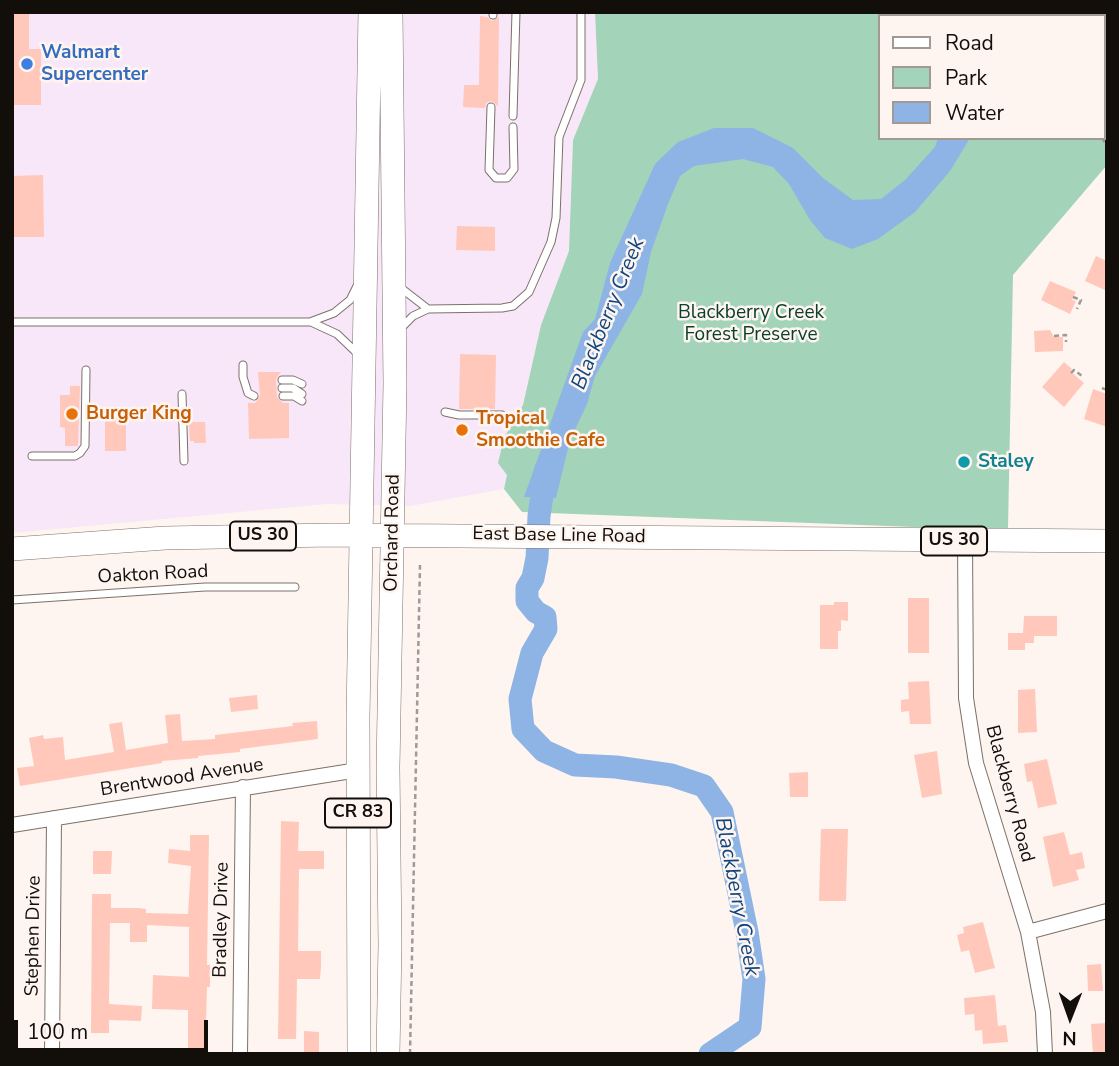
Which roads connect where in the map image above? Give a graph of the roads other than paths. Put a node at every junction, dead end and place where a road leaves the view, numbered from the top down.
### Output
1 (370, 12) edge
2 (391, 12) edge
3 (516, 12) edge
4 (581, 12) edge
5 (491, 107) dead end
6 (513, 116) dead end
7 (513, 127) dead end
8 (366, 269) junction
9 (394, 272) junction
10 (428, 309) junction
11 (12, 322) edge
12 (310, 322) junction
13 (394, 337) junction
14 (364, 360) junction
15 (243, 366) dead end
16 (86, 370) dead end
17 (256, 380) dead end
18 (245, 384) junction
19 (302, 384) dead end
20 (255, 392) dead end
21 (182, 394) dead end
22 (302, 397) dead end
23 (445, 412) dead end
24 (502, 415) dead end
25 (32, 456) dead end
26 (184, 461) dead end
27 (362, 535) junction
28 (393, 535) junction
29 (965, 541) junction
30 (1107, 541) edge
31 (12, 549) edge
32 (295, 587) dead end
33 (12, 600) edge
34 (358, 771) junction
35 (243, 787) junction
36 (54, 818) junction
37 (12, 825) edge
38 (1107, 911) edge
39 (1028, 932) junction
40 (52, 1054) edge
41 (240, 1054) edge
42 (359, 1054) edge
43 (388, 1054) edge
44 (1045, 1054) edge

1 - 8 main road, Orchard Road
2 - 9 main road, Orchard Road
3 - 6 lane
4 - 10 lane
5 - 7 lane
8 - 12 lane
8 - 14 main road, Orchard Road
9 - 10 lane
9 - 13 main road, Orchard Road
10 - 13 lane
11 - 12 lane
12 - 14 lane
13 - 28 main road, Orchard Road
14 - 27 main road, Orchard Road
15 - 18 lane
16 - 25 lane
17 - 18 lane
18 - 20 lane
19 - 22 lane
21 - 26 lane
23 - 24 lane
27 - 28 main road, East Base Line Road / US 30
27 - 31 main road, East Base Line Road / US 30
27 - 34 main road, Orchard Road / CR 83
28 - 29 main road, East Base Line Road / US 30
28 - 43 main road, Orchard Road / CR 83
29 - 30 main road, East Base Line Road / US 30
29 - 39 street, Blackberry Road
32 - 33 lane, Oakton Road
34 - 35 street, Brentwood Avenue
34 - 42 main road, Orchard Road / CR 83
35 - 36 street, Brentwood Avenue
35 - 41 street, Bradley Drive
36 - 37 street, Brentwood Avenue
36 - 40 street, Stephen Drive
38 - 39 street
39 - 44 street, Blackberry Road

